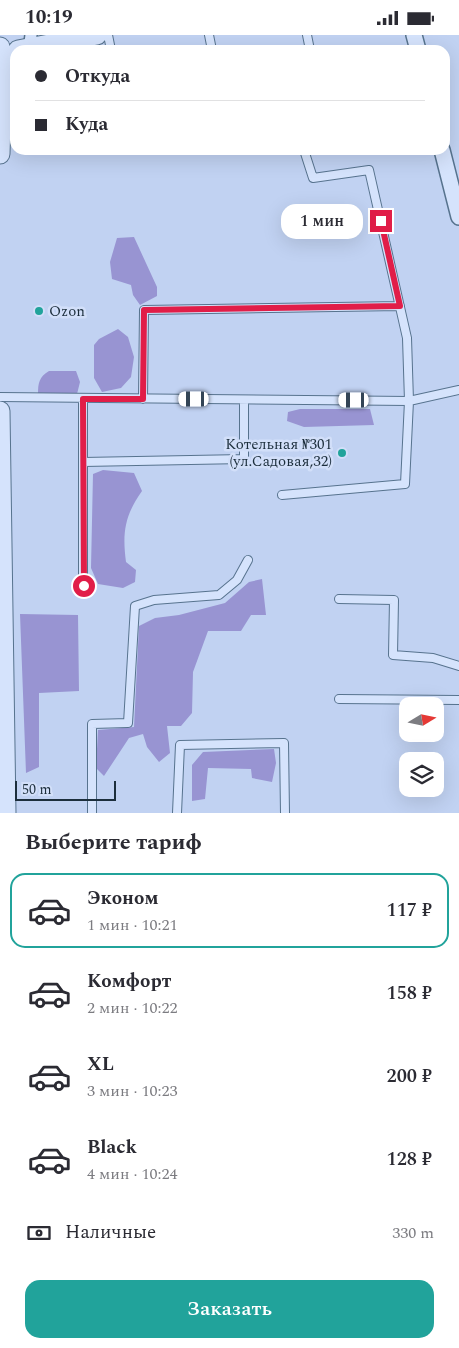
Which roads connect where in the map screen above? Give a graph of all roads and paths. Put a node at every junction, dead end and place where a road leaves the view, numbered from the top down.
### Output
1 (97, 35) edge
2 (36, 45) edge
3 (10, 56) edge
4 (0, 154) edge
5 (306, 155) edge
6 (444, 155) edge
7 (457, 198) edge
8 (459, 217) edge
9 (400, 306) junction
10 (459, 390) edge
11 (0, 397) edge
12 (83, 399) junction
13 (143, 399) junction
14 (244, 400) junction
15 (409, 401) junction
16 (0, 411) edge
17 (83, 462) junction
18 (282, 495) dead end
19 (248, 560) dead end
20 (84, 586) dead end
21 (339, 599) dead end
22 (459, 666) edge
23 (339, 699) dead end
24 (459, 700) edge
25 (6, 813) edge
26 (92, 813) edge
27 (178, 813) edge
28 (285, 813) edge

1 - 2 street
3 - 4 street
5 - 9 lane
6 - 7 street
7 - 8 street
9 - 13 lane
9 - 15 lane
10 - 15 lane
11 - 12 lane
12 - 13 lane
12 - 17 lane
13 - 14 lane
14 - 15 lane
14 - 17 lane
15 - 18 lane
16 - 25 street
17 - 20 lane
19 - 26 lane
21 - 22 lane
23 - 24 lane
27 - 28 lane

